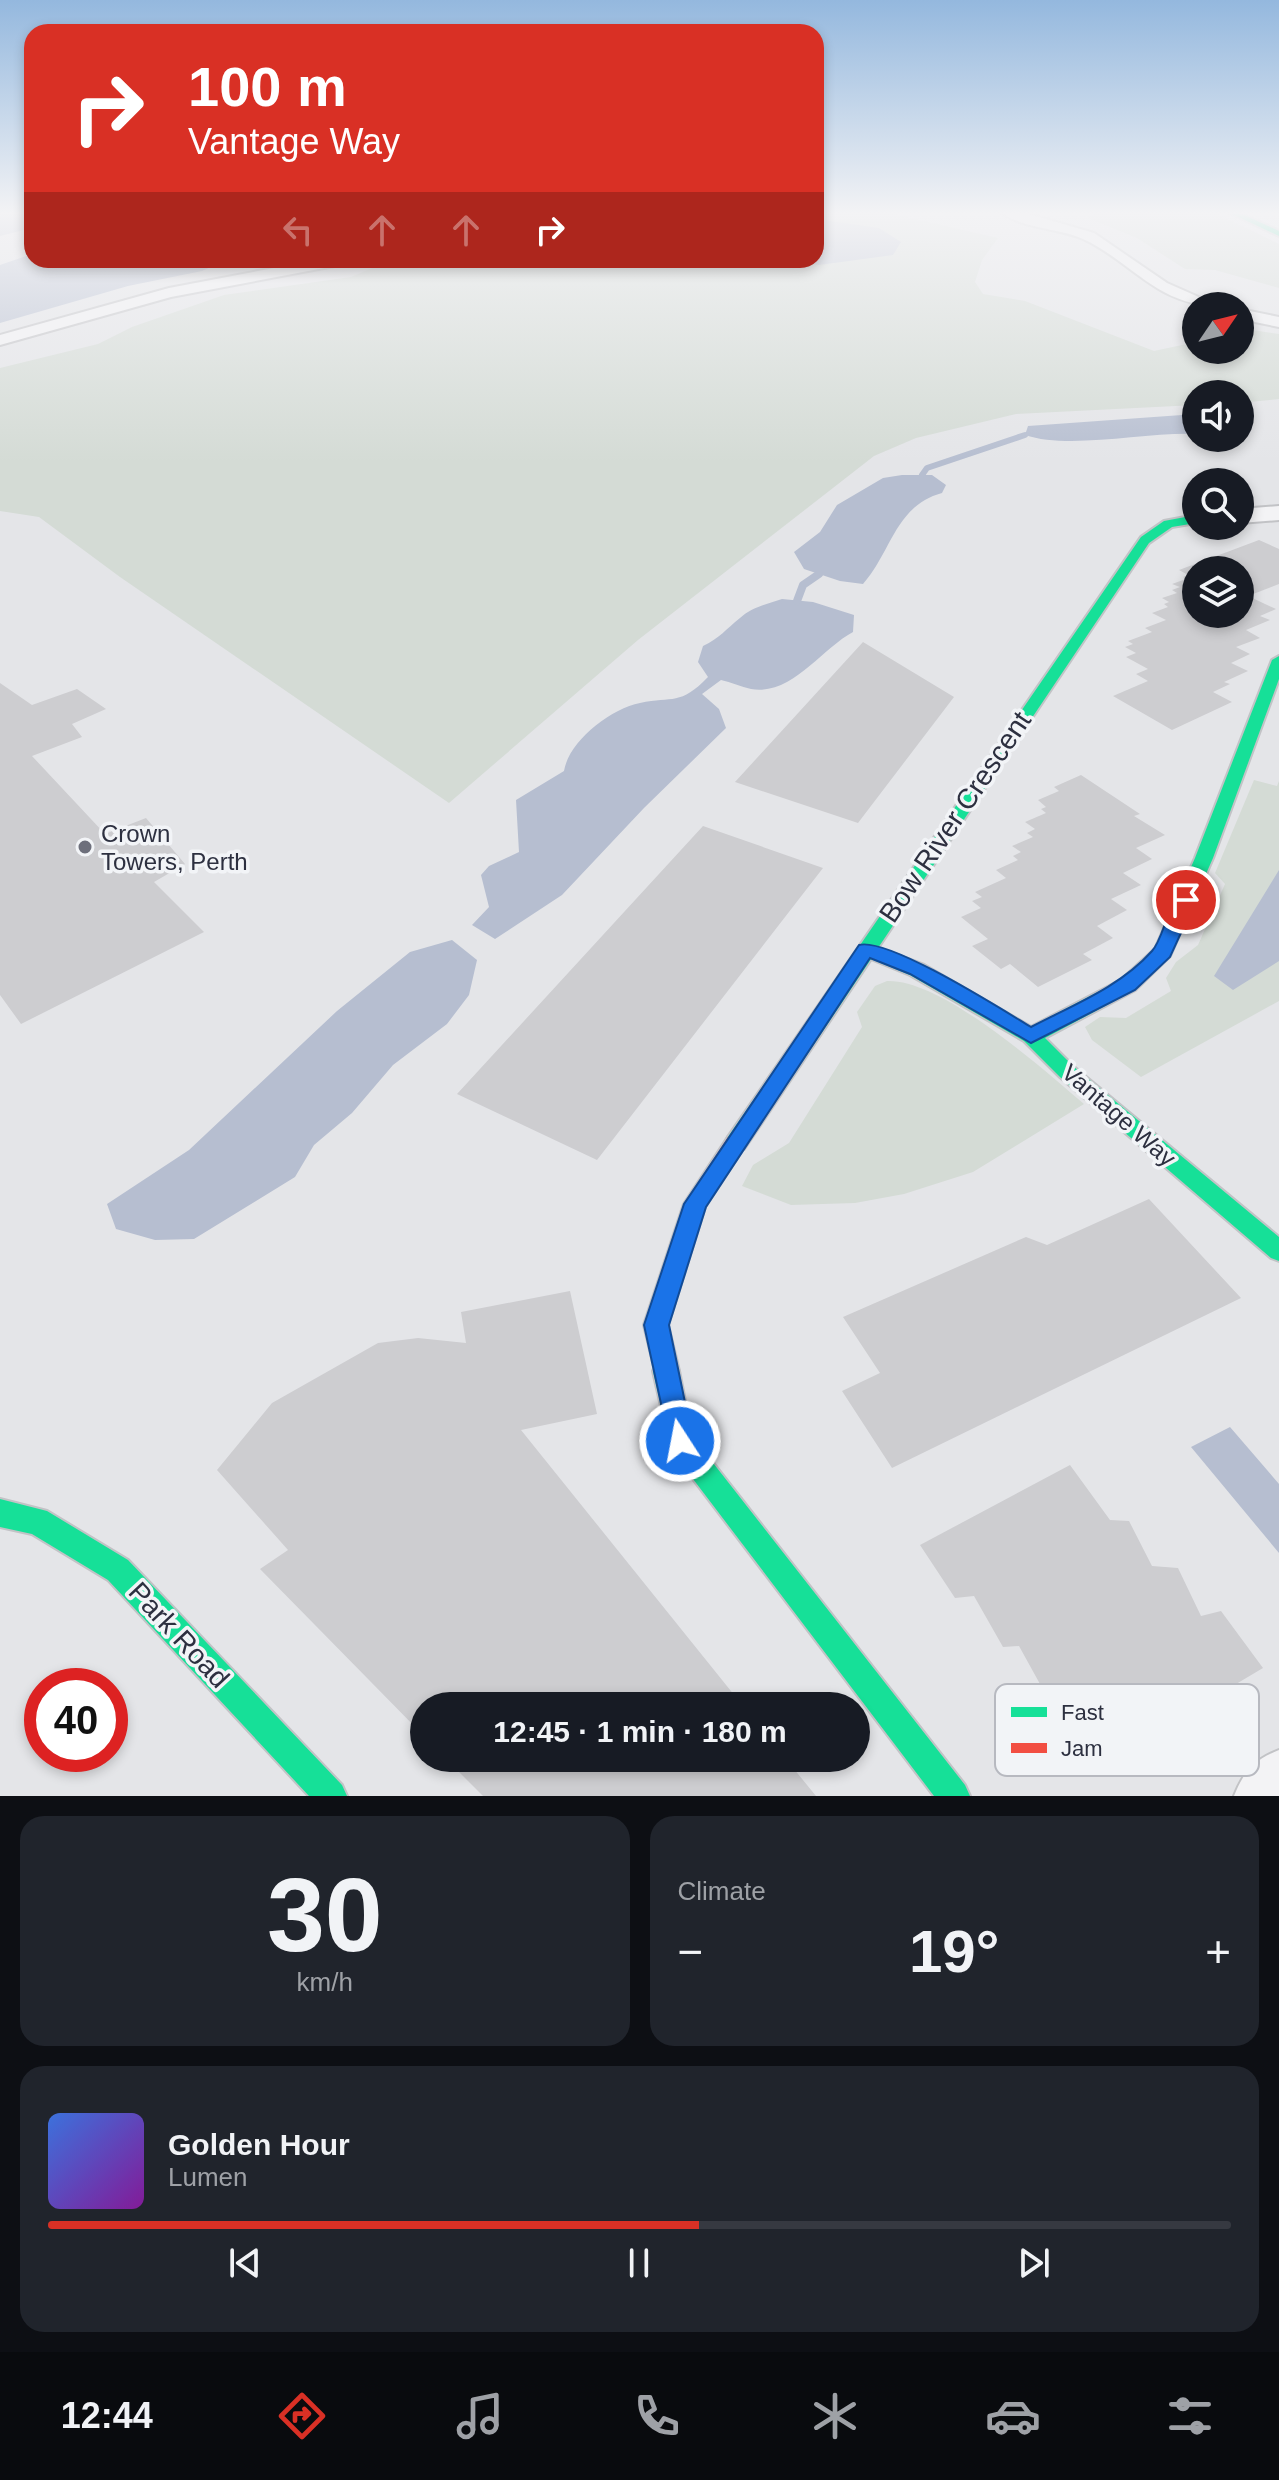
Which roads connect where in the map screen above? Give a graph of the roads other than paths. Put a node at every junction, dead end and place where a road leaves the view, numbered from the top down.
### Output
1 (159, 296) edge
2 (1254, 317) edge
3 (1279, 322) edge
4 (0, 340) edge
5 (1279, 513) edge
6 (1254, 515) edge
7 (1182, 522) edge
8 (1279, 660) edge
9 (866, 950) junction
10 (1031, 1036) junction
11 (1279, 1251) edge
12 (0, 1513) edge
13 (1279, 1780) edge
14 (331, 1796) edge
15 (954, 1796) edge
16 (1264, 1796) edge

1 - 4 street
2 - 3 street
5 - 6 street
7 - 9 street, Bow River Crescent
8 - 10 street
9 - 10 street, Vantage Way
9 - 15 street, Bow River Crescent
10 - 11 street, Vantage Way
12 - 14 street, Park Road
13 - 16 street

